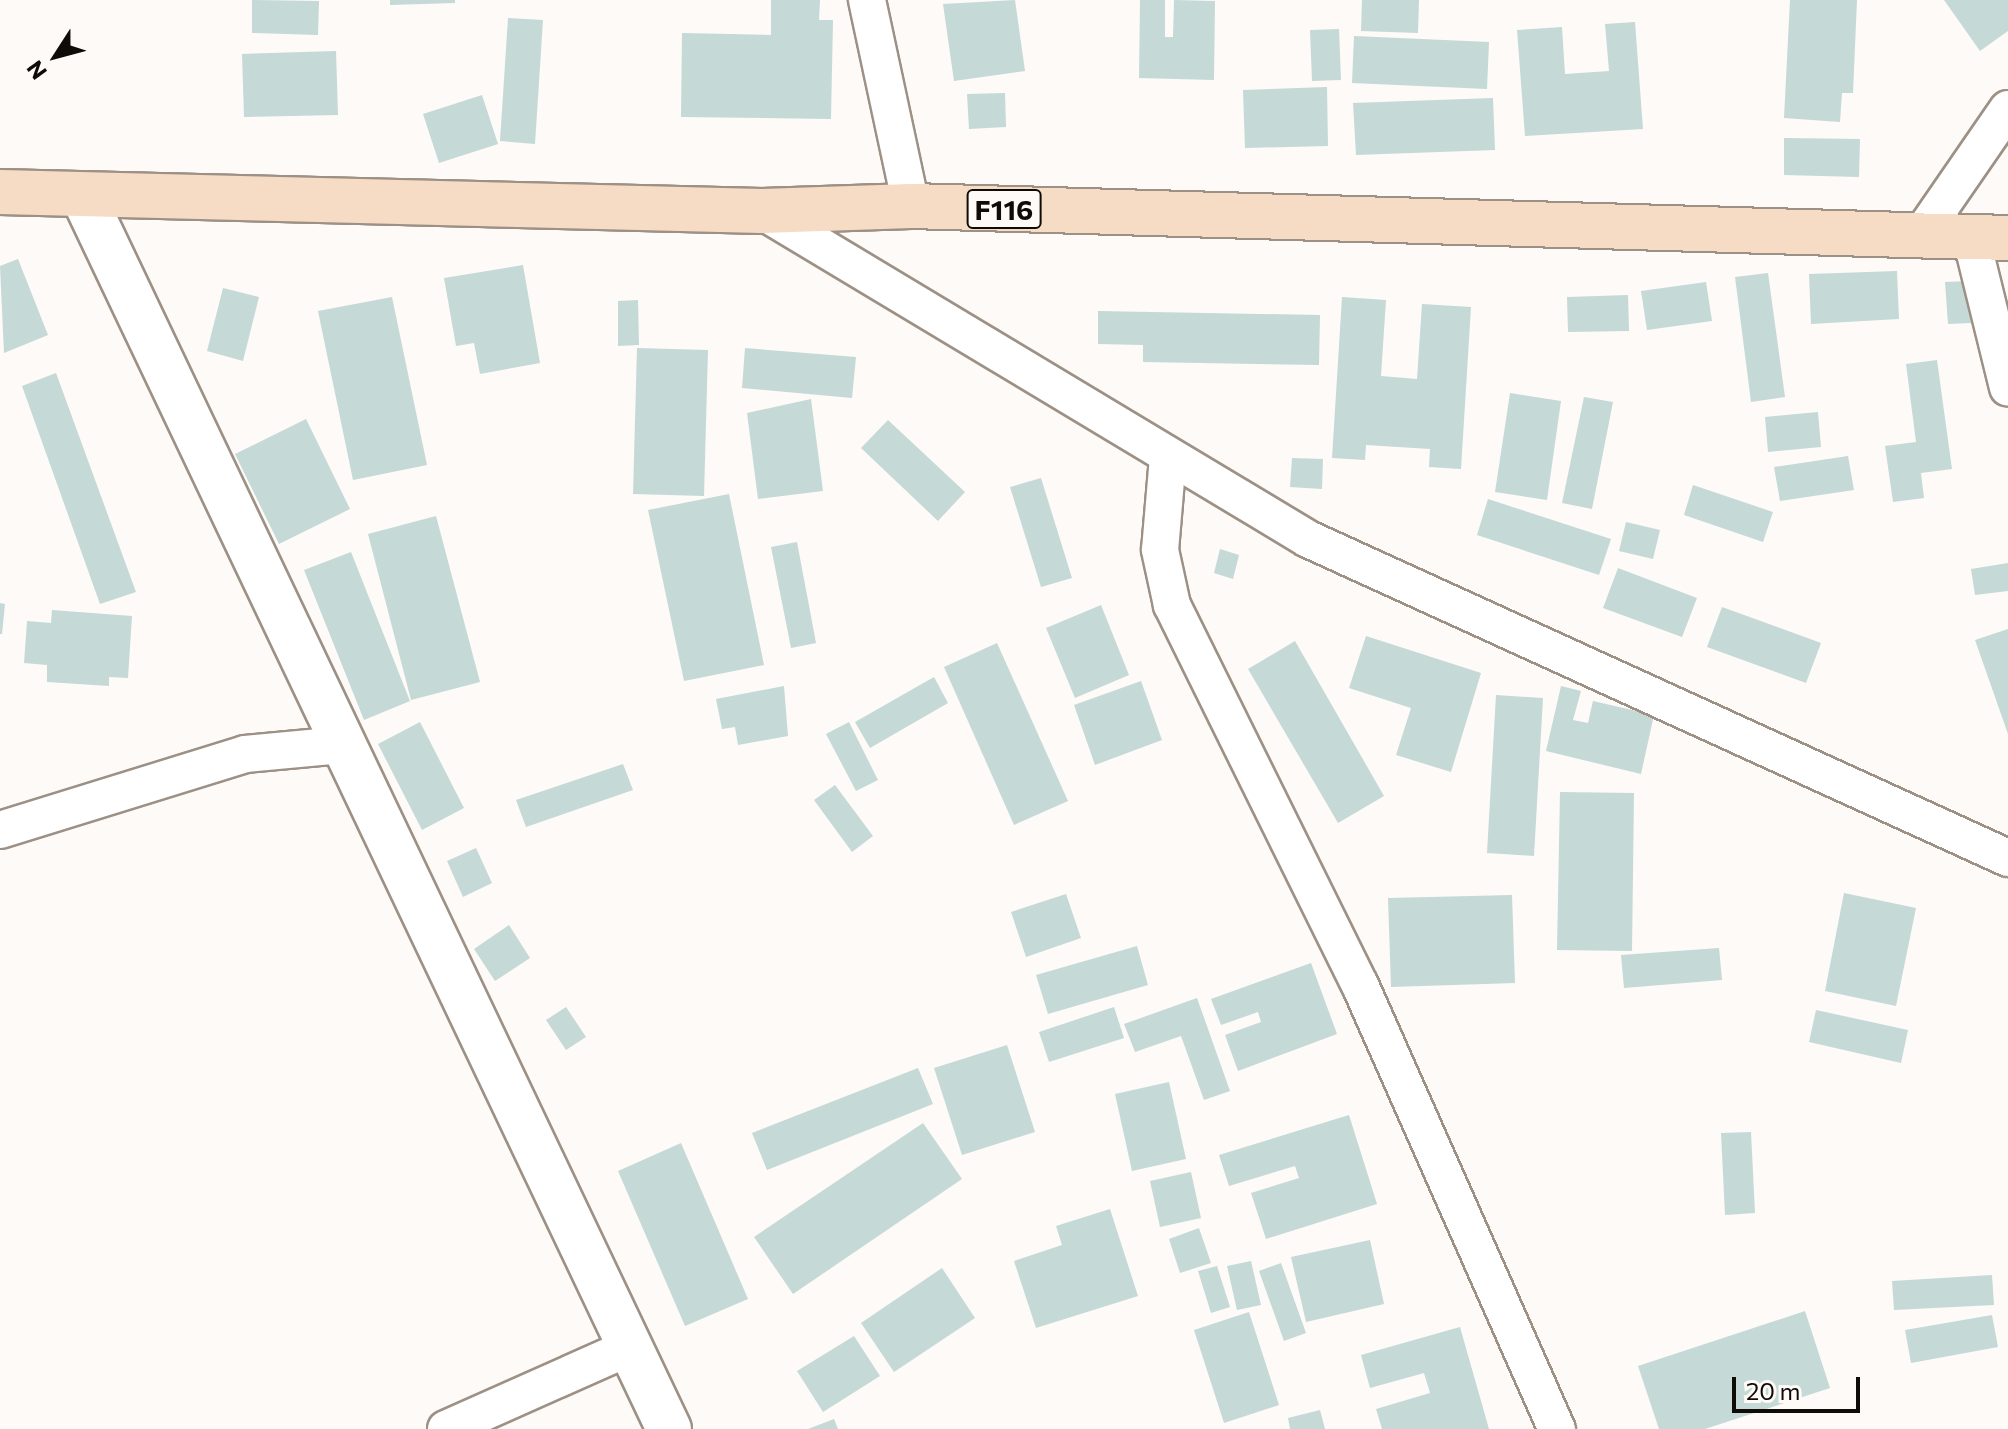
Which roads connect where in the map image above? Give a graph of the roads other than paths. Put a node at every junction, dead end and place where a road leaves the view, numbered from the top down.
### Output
1 (867, 0) edge
2 (2008, 109) edge
3 (0, 192) edge
4 (83, 196) junction
5 (911, 206) junction
6 (762, 211) junction
7 (1921, 235) junction
8 (1990, 237) edge
9 (2008, 388) edge
10 (1168, 457) junction
11 (342, 745) junction
12 (0, 830) edge
13 (2008, 858) edge
14 (630, 1347) junction
15 (446, 1429) edge
16 (669, 1429) edge
17 (1557, 1429) edge

1 - 5 street
2 - 7 street
3 - 4 main road, F116
4 - 6 main road, F116
4 - 11 street
5 - 6 main road, F116
5 - 7 main road, F116
6 - 10 street
7 - 8 main road, F116
8 - 9 street
10 - 13 street
10 - 17 street
11 - 12 street
11 - 14 street
14 - 15 street
14 - 16 street

